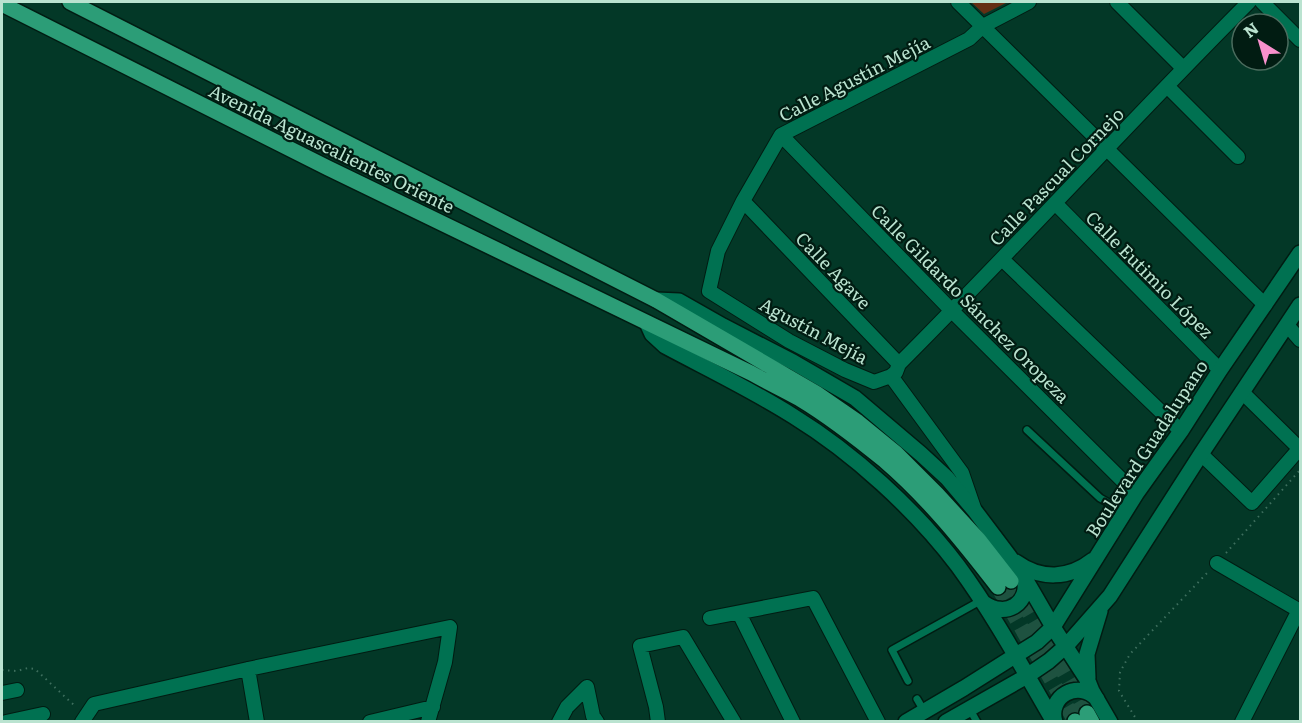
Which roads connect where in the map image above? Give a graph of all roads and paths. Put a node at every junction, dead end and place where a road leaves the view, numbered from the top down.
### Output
1 (70, 2) edge
2 (958, 2) edge
3 (1029, 2) edge
4 (1117, 2) edge
5 (1249, 2) edge
6 (1262, 2) edge
7 (2, 4) edge
8 (983, 26) junction
9 (1300, 40) edge
10 (1183, 68) junction
11 (1167, 86) junction
12 (781, 135) junction
13 (1107, 149) junction
14 (1238, 157) dead end
15 (743, 201) junction
16 (1055, 203) junction
17 (1300, 253) edge
18 (1002, 259) junction
19 (709, 291) joint
20 (656, 300) junction
21 (1300, 304) edge
22 (1265, 305) junction
23 (952, 311) junction
24 (647, 323) junction
25 (1287, 325) junction
26 (1300, 340) edge
27 (899, 364) junction
28 (1220, 370) junction
29 (891, 376) junction
30 (1242, 392) junction
31 (1027, 430) dead end
32 (1181, 431) junction
33 (1300, 448) edge
34 (1201, 454) junction
35 (1136, 494) junction
36 (975, 511) junction
37 (1125, 512) junction
38 (1100, 554) junction
39 (1010, 556) junction
40 (1217, 563) dead end
41 (1011, 582) junction
42 (983, 602) junction
43 (1102, 605) junction
44 (1300, 610) edge
45 (739, 613) junction
46 (710, 618) dead end
47 (1053, 627) junction
48 (1066, 646) junction
49 (1015, 656) junction
50 (248, 669) junction
51 (2, 670) edge
52 (1120, 672) dead end
53 (1027, 676) junction
54 (908, 681) dead end
55 (1088, 681) junction
56 (17, 690) dead end
57 (2, 693) edge
58 (1099, 702) junction
59 (433, 707) junction
60 (43, 714) dead end
61 (973, 715) edge
62 (84, 719) edge
63 (6, 722) edge
64 (257, 722) edge
65 (370, 722) edge
66 (428, 722) edge
67 (559, 722) edge
68 (597, 722) edge
69 (658, 722) edge
70 (734, 722) edge
71 (793, 722) edge
72 (878, 722) edge
73 (906, 722) edge
74 (946, 722) edge
75 (1054, 722) edge
76 (1110, 722) edge
77 (1138, 722) edge
78 (1242, 722) edge

1 - 20 main road, Avenida Aguascalientes Oriente
2 - 8 street
3 - 8 street, Calle Agustín Mejía
4 - 10 street
5 - 10 street, Calle Pascual Cornejo
6 - 9 street
7 - 24 main road, Avenida Aguascalientes Oriente
8 - 12 street, Calle Agustín Mejía
8 - 13 street
10 - 11 street, Calle Pascual Cornejo
11 - 13 street, Calle Pascual Cornejo
11 - 14 street
12 - 15 street, Calle Agustín Mejía
12 - 23 street, Calle Gildardo Sánchez Oropeza
13 - 16 street, Calle Pascual Cornejo
13 - 22 street
15 - 19 street, Calle Agustín Mejía
15 - 27 street, Calle Agave
16 - 18 street, Calle Pascual Cornejo
16 - 28 street, Calle Eutimio López
17 - 22 main road, Boulevard Guadalupano
18 - 23 street, Calle Pascual Cornejo
18 - 32 street
19 - 29 street, Agustín Mejía
20 - 36 main road, Avenida Aguascalientes Oriente
20 - 41 main road, Avenida Aguascalientes Oriente
21 - 25 main road
22 - 28 main road, Boulevard Guadalupano
23 - 27 street, Calle Pascual Cornejo
23 - 35 street, Calle Gildardo Sánchez Oropeza
24 - 41 main road, Avenida Aguascalientes Oriente
24 - 42 main road, Avenida Aguascalientes Oriente
25 - 26 street
25 - 30 main road
27 - 29 street, Calle Pascual Cornejo
28 - 32 main road, Boulevard Guadalupano
29 - 36 street
30 - 33 street
30 - 34 main road
31 - 37 lane
32 - 35 main road, Boulevard Guadalupano
33 - 34 street
34 - 43 main road
35 - 37 main road, Boulevard Guadalupano
36 - 39 main road, Avenida Aguascalientes Oriente
37 - 38 main road, Boulevard Guadalupano
38 - 39 main road
38 - 47 main road, Boulevard Guadalupano
39 - 41 main road, Avenida Aguascalientes Oriente
40 - 44 street
41 - 42 main road
41 - 47 main road, Avenida Aguascalientes Oriente
42 - 49 main road, Avenida Aguascalientes Oriente
42 - 54 lane
43 - 48 main road
43 - 55 main road
44 - 78 street
45 - 46 street
45 - 71 street
45 - 72 street
47 - 48 main road, Avenida Aguascalientes Oriente
47 - 49 main road, Boulevard Guadalupano
48 - 53 main road
48 - 55 main road, Avenida Aguascalientes Oriente
49 - 53 main road, Avenida Aguascalientes Oriente
49 - 73 main road, Boulevard Guadalupano
50 - 59 street
50 - 62 street
50 - 64 street
51 - 62 path
52 - 77 path
53 - 61 main road
53 - 75 main road, Avenida Aguascalientes Oriente
55 - 58 main road, Avenida Aguascalientes Oriente
56 - 57 street
58 - 75 main road
58 - 76 main road, Avenida Aguascalientes Oriente
59 - 65 street
59 - 66 street
60 - 63 street
61 - 74 main road
67 - 68 street
69 - 70 street

